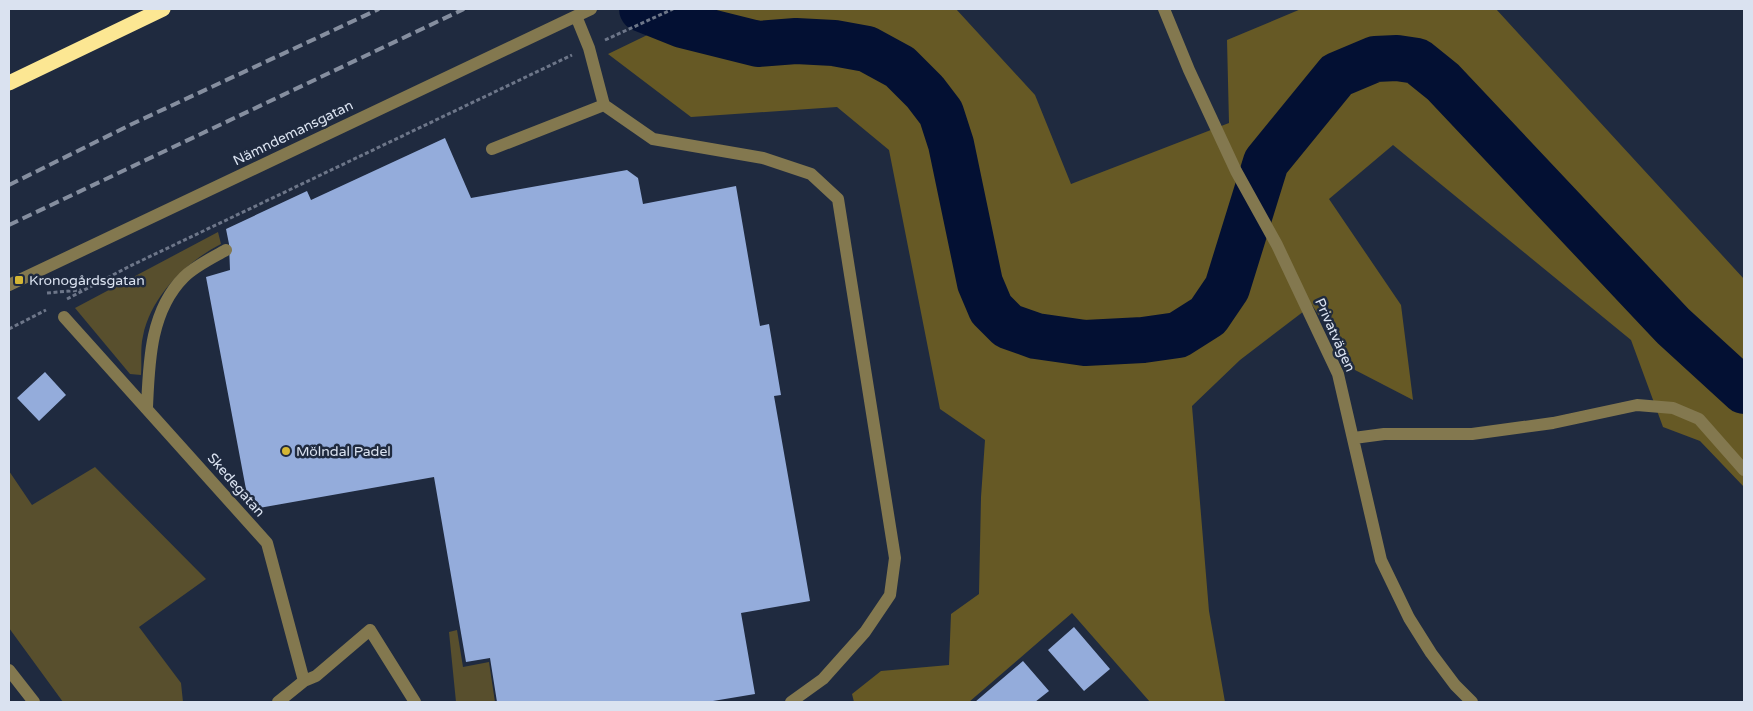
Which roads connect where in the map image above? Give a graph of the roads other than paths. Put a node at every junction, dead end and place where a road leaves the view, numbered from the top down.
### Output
1 (163, 9) edge
2 (591, 9) edge
3 (1164, 9) edge
4 (576, 16) junction
5 (9, 83) edge
6 (604, 105) junction
7 (492, 149) dead end
8 (226, 250) dead end
9 (9, 285) edge
10 (64, 317) dead end
11 (147, 407) junction
12 (1354, 438) junction
13 (1744, 470) edge
14 (9, 670) edge
15 (304, 681) junction
16 (34, 702) edge
17 (278, 702) edge
18 (415, 702) edge
19 (791, 702) edge
20 (1472, 702) edge

1 - 5 highway
2 - 4 street, Nämndemansgatan
3 - 12 street, Privatvägen
4 - 6 street
4 - 9 street, Nämndemansgatan
6 - 7 street
6 - 19 street
8 - 11 street
10 - 11 street, Skedegatan
11 - 15 street, Skedegatan
12 - 13 street
12 - 20 street, Privatvägen
14 - 16 street
15 - 17 street
15 - 18 street

